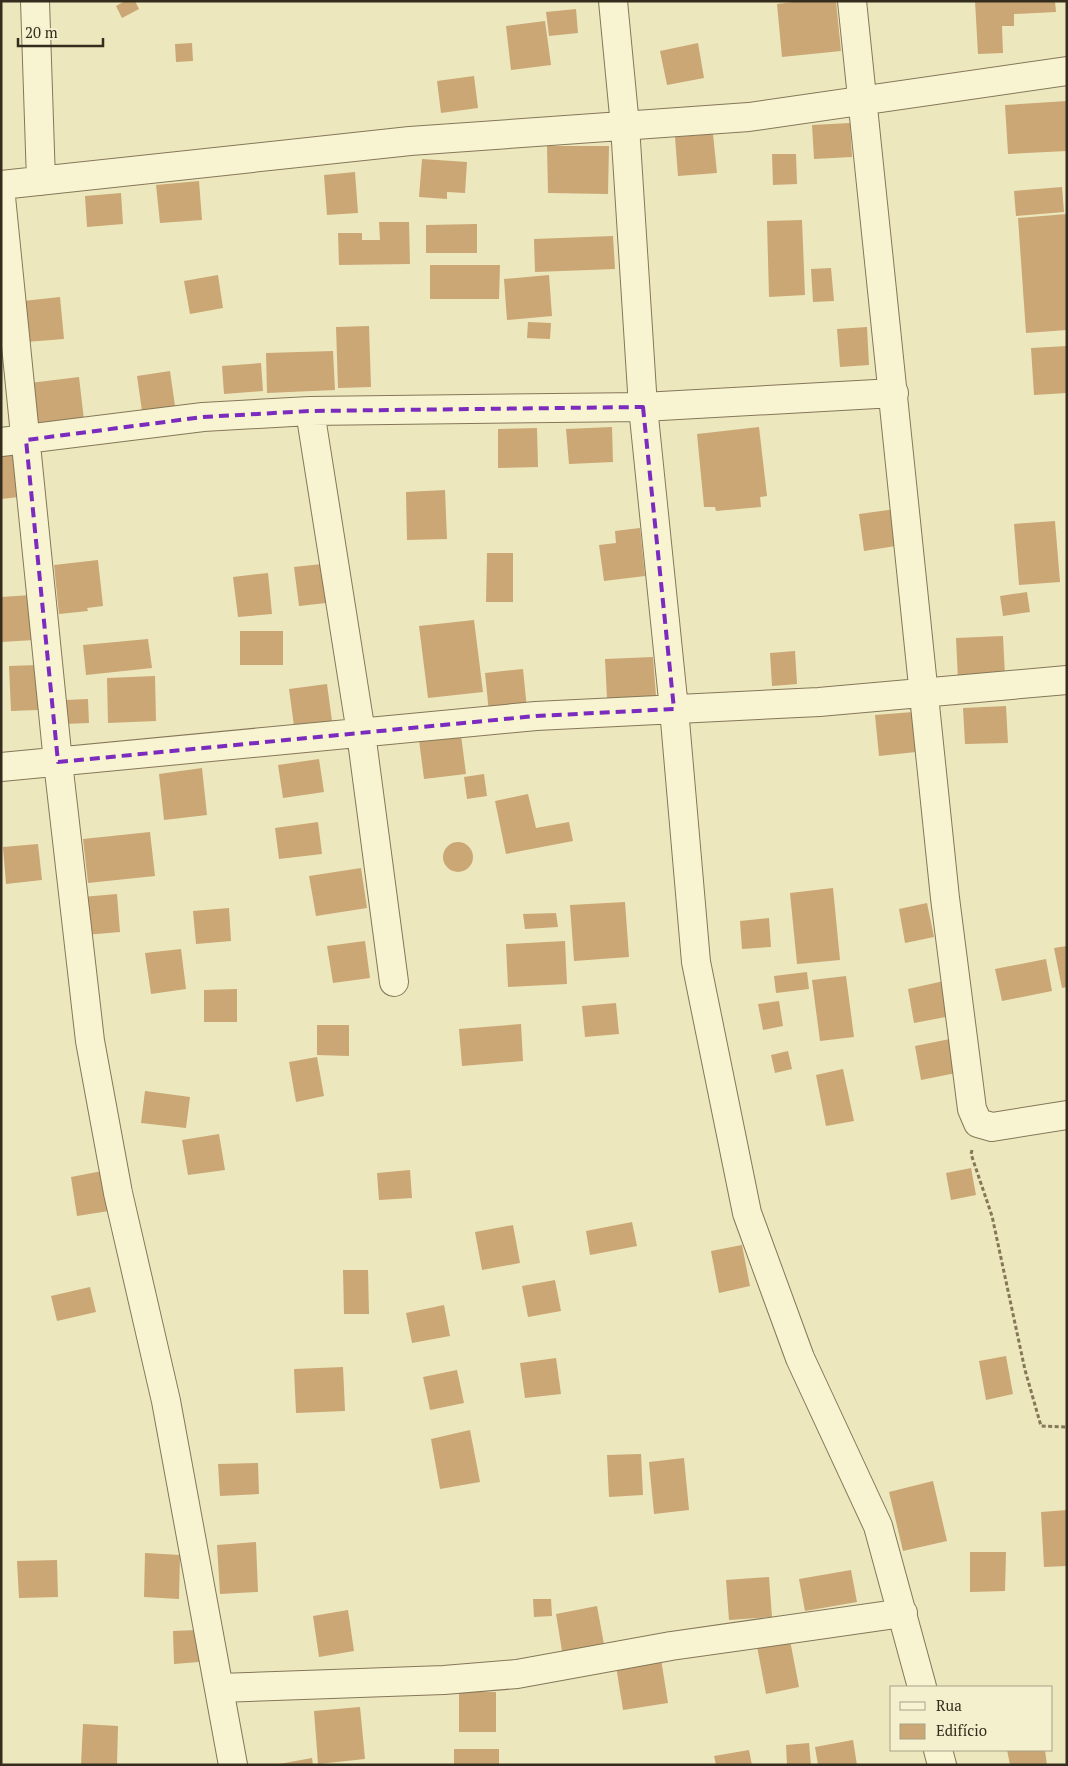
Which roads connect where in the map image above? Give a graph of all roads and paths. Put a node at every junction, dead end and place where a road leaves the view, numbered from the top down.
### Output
1 (35, 1) edge
2 (613, 1) edge
3 (852, 1) edge
4 (1067, 71) edge
5 (862, 100) junction
6 (625, 126) junction
7 (41, 181) junction
8 (1, 185) edge
9 (1, 197) edge
10 (894, 393) junction
11 (643, 407) junction
12 (310, 411) junction
13 (14, 441) edge
14 (1067, 680) edge
15 (924, 692) junction
16 (674, 709) junction
17 (361, 733) junction
18 (58, 762) junction
19 (1, 767) edge
20 (394, 982) dead end
21 (1067, 1115) edge
22 (978, 1123) junction
23 (1067, 1427) edge
24 (903, 1613) junction
25 (922, 1686) edge
26 (219, 1688) junction
27 (938, 1751) edge
28 (233, 1765) edge
29 (942, 1765) edge

1 - 7 street
2 - 6 street
3 - 5 street
4 - 5 street
5 - 6 street
5 - 10 street
6 - 7 street
6 - 11 street
7 - 8 street
9 - 13 street
10 - 11 street
10 - 15 street
11 - 12 street
11 - 16 street
12 - 13 street
12 - 17 street
13 - 18 street
14 - 15 street
15 - 16 street
15 - 22 street
16 - 17 street
16 - 24 street
17 - 18 street
17 - 20 street
18 - 19 street
18 - 26 street
21 - 22 street
22 - 23 path
24 - 25 street
24 - 26 street
26 - 28 street
27 - 29 street

